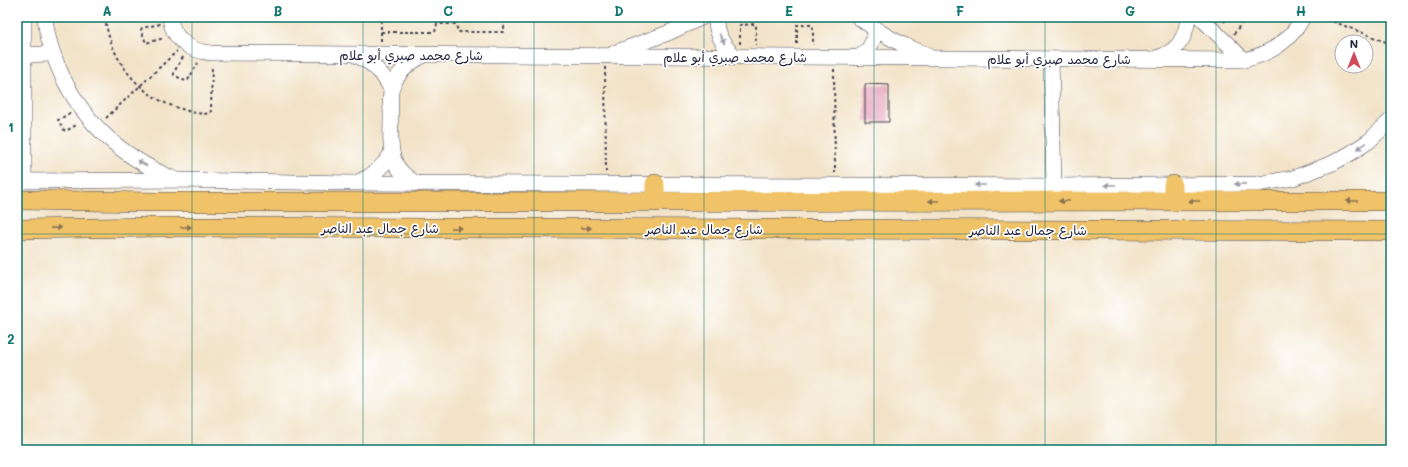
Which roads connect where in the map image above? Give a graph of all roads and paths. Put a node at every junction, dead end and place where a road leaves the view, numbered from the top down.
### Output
1 (24, 17) edge
2 (45, 17) edge
3 (105, 17) edge
4 (381, 17) edge
5 (504, 17) edge
6 (703, 17) edge
7 (716, 17) edge
8 (858, 17) edge
9 (1188, 17) edge
10 (1200, 17) edge
11 (1241, 17) edge
12 (1303, 17) edge
13 (1322, 17) edge
14 (875, 30) junction
15 (381, 32) junction
16 (178, 33) edge
17 (1227, 44) junction
18 (1391, 44) edge
19 (208, 53) junction
20 (53, 54) junction
21 (354, 54) junction
22 (381, 55) junction
23 (424, 55) junction
24 (21, 56) edge
25 (605, 56) junction
26 (738, 57) junction
27 (756, 57) junction
28 (797, 58) junction
29 (813, 58) junction
30 (834, 58) junction
31 (856, 58) junction
32 (941, 58) junction
33 (1051, 59) junction
34 (1152, 60) junction
35 (1244, 60) junction
36 (140, 86) junction
37 (391, 89) junction
38 (88, 118) junction
39 (1391, 120) edge
40 (392, 154) junction
41 (177, 180) junction
42 (21, 181) edge
43 (354, 183) junction
44 (418, 184) junction
45 (606, 184) junction
46 (836, 185) junction
47 (1054, 186) junction
48 (655, 193) junction
49 (1173, 193) junction
50 (17, 200) edge
51 (1391, 201) edge
52 (17, 229) edge
53 (1391, 231) edge

1 - 24 street
2 - 20 street
3 - 36 path
4 - 15 path
5 - 15 path
6 - 25 street
7 -> 26 street
8 - 14 street
9 - 34 street
10 - 17 street
11 - 17 path
12 - 35 street, شارع محمد صبري أبو علام
13 - 18 path
14 - 31 street
14 - 32 street
15 - 22 path
16 - 16 path
16 - 19 street, شارع محمد صبري أبو علام
16 - 19 path
16 - 36 path
17 - 35 street
19 - 21 street, شارع محمد صبري أبو علام
19 - 36 path
20 - 24 street
20 - 38 street
21 - 22 street, شارع محمد صبري أبو علام
21 - 37 street
22 - 23 street, شارع محمد صبري أبو علام
23 - 25 street, شارع محمد صبري أبو علام
23 - 37 street
24 - 42 street
25 - 26 street, شارع محمد صبري أبو علام
25 - 45 path
26 - 27 street, شارع محمد صبري أبو علام
26 - 27 path
27 - 28 street, شارع محمد صبري أبو علام
28 - 29 street, شارع محمد صبري أبو علام
28 - 29 path
29 - 30 street, شارع محمد صبري أبو علام
30 - 31 street, شارع محمد صبري أبو علام
30 - 46 path
31 - 32 street, شارع محمد صبري أبو علام
32 - 33 street, شارع محمد صبري أبو علام
33 - 34 street, شارع محمد صبري أبو علام
33 - 47 street
34 - 35 street, شارع محمد صبري أبو علام
36 - 38 path
37 - 40 street
38 - 38 path
41 -> 38 street
39 -> 49 street
40 - 43 street
40 - 44 street
41 - 42 street
41 - 43 street
43 - 44 street
44 - 45 street
45 - 48 street
47 -> 46 street
46 - 48 street
49 -> 47 street
49 -> 48 main road, شارع جمال عبد الناصر
48 - 50 main road, شارع جمال عبد الناصر
51 -> 49 main road, شارع جمال عبد الناصر
52 -> 53 main road, شارع جمال عبد الناصر

